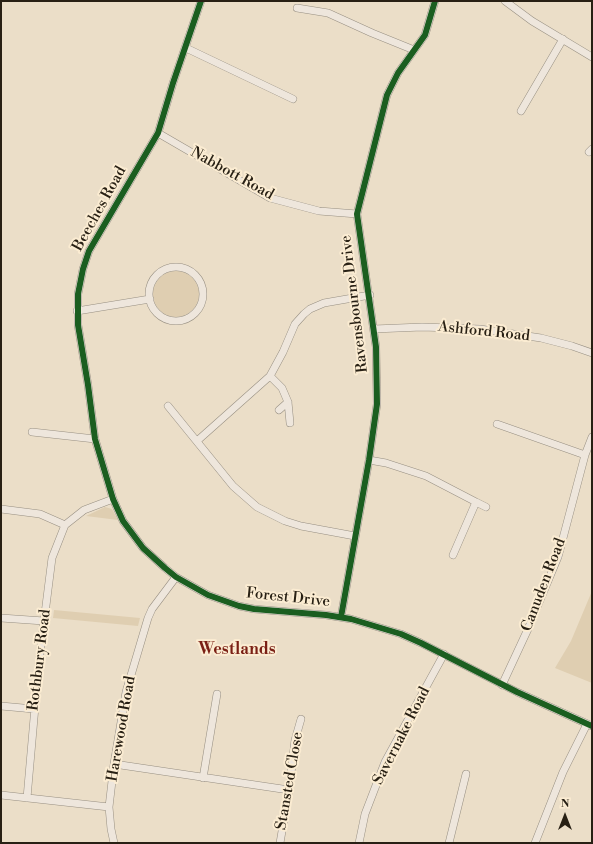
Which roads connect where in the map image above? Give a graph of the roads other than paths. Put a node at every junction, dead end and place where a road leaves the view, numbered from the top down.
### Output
1 (201, 1) edge
2 (435, 1) edge
3 (505, 1) edge
4 (297, 8) dead end
5 (563, 39) junction
6 (186, 48) junction
7 (414, 50) junction
8 (592, 57) edge
9 (293, 100) dead end
10 (521, 111) dead end
11 (158, 133) junction
12 (357, 214) junction
13 (370, 295) junction
14 (150, 299) junction
15 (77, 311) junction
16 (374, 329) junction
17 (592, 353) edge
18 (270, 376) junction
19 (288, 402) junction
20 (168, 406) dead end
21 (279, 410) dead end
22 (290, 423) dead end
23 (497, 424) dead end
24 (32, 432) dead end
25 (592, 437) edge
26 (95, 439) junction
27 (197, 441) junction
28 (585, 455) junction
29 (369, 460) junction
30 (113, 499) junction
31 (476, 502) junction
32 (486, 507) dead end
33 (1, 509) edge
34 (65, 525) junction
35 (355, 536) junction
36 (453, 555) dead end
37 (176, 577) junction
38 (341, 617) junction
39 (1, 618) edge
40 (44, 621) junction
41 (444, 654) junction
42 (502, 685) junction
43 (217, 694) dead end
44 (1, 706) edge
45 (34, 709) junction
46 (301, 720) dead end
47 (590, 725) edge
48 (114, 764) junction
49 (466, 774) dead end
50 (203, 778) junction
51 (289, 790) junction
52 (1, 795) edge
53 (27, 798) junction
54 (110, 807) junction
55 (114, 843) edge
56 (280, 843) edge
57 (359, 843) edge
58 (449, 843) edge
59 (534, 843) edge

1 - 6 street, Beeches Road
2 - 7 street, Ravensbourne Drive
3 - 5 street
4 - 7 street
5 - 8 street
5 - 10 street
6 - 9 street
6 - 11 street, Beeches Road
7 - 12 street, Ravensbourne Drive
11 - 12 street, Nabbott Road
11 - 15 street, Beeches Road
12 - 13 street, Ravensbourne Drive
13 - 16 street, Ravensbourne Drive
13 - 18 street
14 - 14 street
14 - 15 street
15 - 26 street, Beeches Road
16 - 17 street, Ashford Road
16 - 29 street, Ravensbourne Drive
18 - 19 street
18 - 27 street
19 - 21 street
19 - 22 street
20 - 27 street
23 - 28 street
24 - 26 street
25 - 28 street, Canuden Road
26 - 30 street, Forest Drive
27 - 35 street
28 - 42 street, Canuden Road
29 - 31 street
29 - 35 street, Ravensbourne Drive
30 - 34 street
30 - 37 street, Forest Drive
31 - 32 street
31 - 36 street
33 - 34 street
34 - 40 street, Rothbury Road
35 - 38 street, Ravensbourne Drive
37 - 38 street, Forest Drive
37 - 48 street, Harewood Road
38 - 41 street, Forest Drive
39 - 40 street
40 - 45 street, Rothbury Road
41 - 42 street, Forest Drive
41 - 57 street, Savernake Road
42 - 47 street, Forest Drive
43 - 50 street
44 - 45 street
45 - 53 street, Rothbury Road
46 - 51 street, Stansted Close
47 - 59 street
48 - 50 street
48 - 54 street, Harewood Road
49 - 58 street
50 - 51 street
51 - 56 street, Stansted Close
52 - 53 street
53 - 54 street
54 - 55 street, Harewood Road

